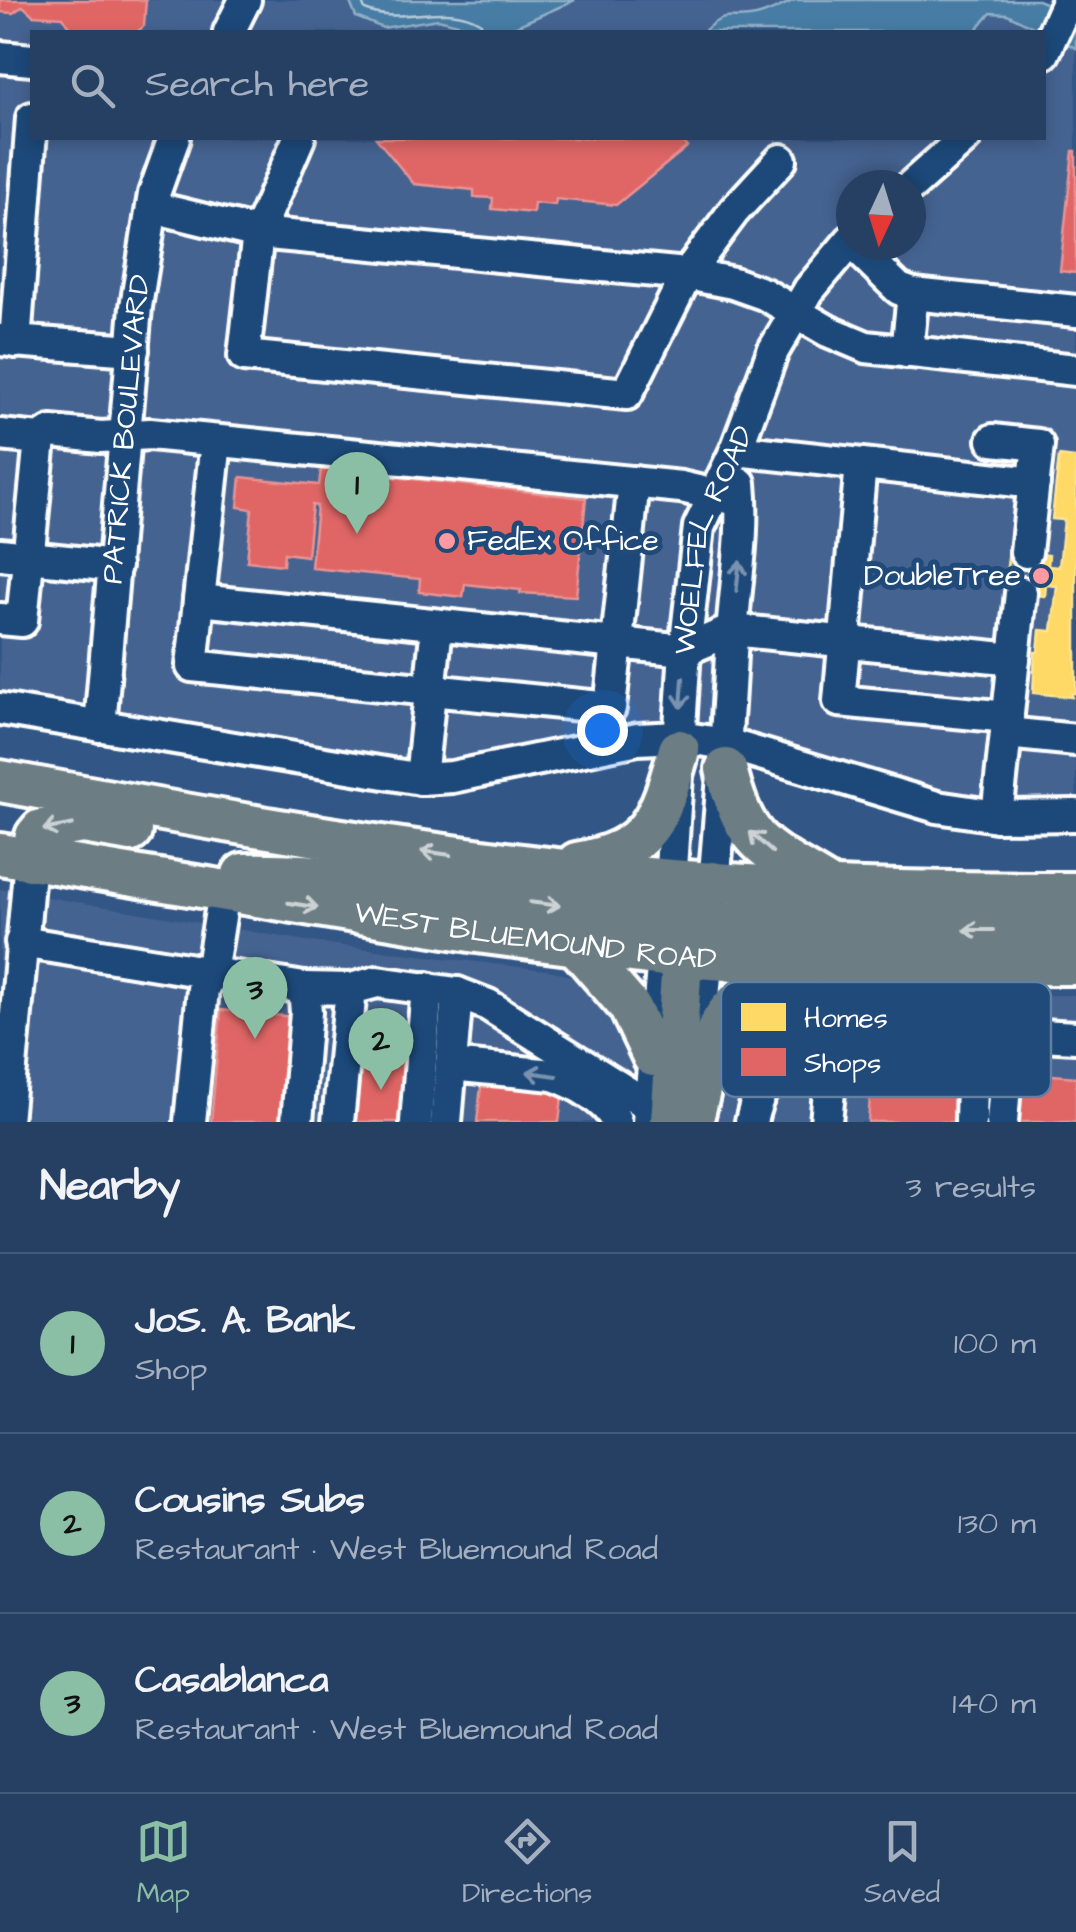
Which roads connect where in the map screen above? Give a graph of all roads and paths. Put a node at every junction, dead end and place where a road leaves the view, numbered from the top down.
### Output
1 (245, 0) edge
2 (1068, 1) edge
3 (230, 30) edge
4 (1046, 49) edge
5 (0, 57) edge
6 (30, 60) edge
7 (30, 137) edge
8 (173, 140) edge
9 (297, 140) edge
10 (964, 140) edge
11 (781, 160) dead end
12 (926, 173) edge
13 (152, 207) junction
14 (258, 234) junction
15 (837, 260) edge
16 (870, 260) edge
17 (687, 274) junction
18 (913, 294) junction
19 (795, 310) junction
20 (1076, 311) edge
21 (8, 341) edge
22 (133, 350) junction
23 (907, 352) junction
24 (1076, 370) edge
25 (0, 435) edge
26 (126, 436) junction
27 (40, 439) junction
28 (992, 440) dead end
29 (216, 441) junction
30 (736, 450) junction
31 (861, 464) junction
32 (634, 482) junction
33 (1034, 483) junction
34 (727, 498) junction
35 (1026, 552) tunnel mouth
36 (14, 556) edge
37 (115, 566) junction
38 (1022, 593) tunnel mouth
39 (199, 600) junction
40 (0, 619) edge
41 (438, 625) junction
42 (732, 630) junction
43 (845, 642) junction
44 (617, 644) junction
45 (685, 650) junction
46 (1014, 659) junction
47 (431, 690) junction
48 (0, 709) edge
49 (1007, 725) junction
50 (100, 726) junction
51 (1076, 740) edge
52 (679, 744) junction
53 (726, 756) junction
54 (421, 779) junction
55 (11, 785) edge
56 (997, 816) junction
57 (1076, 816) edge
58 (364, 843) junction
59 (15, 857) edge
60 (532, 866) junction
61 (134, 876) junction
62 (714, 882) junction
63 (830, 888) junction
64 (224, 892) junction
65 (1076, 893) edge
66 (1076, 928) edge
67 (684, 930) junction
68 (14, 933) edge
69 (576, 945) junction
70 (1026, 964) junction
71 (1076, 964) edge
72 (810, 965) junction
73 (212, 973) junction
74 (9, 976) edge
75 (769, 982) edge
76 (1024, 982) edge
77 (304, 988) junction
78 (350, 988) junction
79 (426, 988) junction
80 (458, 994) junction
81 (721, 1023) edge
82 (1051, 1037) edge
83 (1076, 1037) edge
84 (346, 1046) junction
85 (422, 1053) junction
86 (653, 1056) junction
87 (451, 1065) junction
88 (757, 1097) edge
89 (828, 1097) edge
90 (973, 1097) edge
91 (1006, 1097) edge
92 (656, 1117) edge
93 (6, 1122) edge
94 (190, 1122) edge
95 (297, 1122) edge
96 (338, 1122) edge
97 (352, 1122) edge
98 (406, 1122) edge
99 (416, 1122) edge
100 (446, 1122) edge
101 (616, 1122) edge
102 (692, 1122) edge
103 (750, 1122) edge
104 (826, 1122) edge
105 (972, 1122) edge
106 (1002, 1122) edge

1 - 3 street
2 - 4 street
5 - 6 street
7 - 21 street
8 - 13 street, PATRICK BOULEVARD
9 - 14 street
10 - 12 street
11 - 17 street
13 - 14 street
13 - 22 street, PATRICK BOULEVARD
14 - 17 street
14 - 17 street
15 - 19 street, WOELFEL ROAD
16 - 18 street
17 - 19 street
18 - 20 street
18 - 23 street
19 - 23 street
19 - 30 street, WOELFEL ROAD
21 - 22 street
22 - 26 street, PATRICK BOULEVARD
23 - 24 street
25 - 27 street
26 - 27 street
26 - 29 street
26 - 37 street, PATRICK BOULEVARD
27 - 36 street
28 - 33 street
29 - 32 street
29 - 39 street
30 - 31 street
30 - 34 street, WOELFEL ROAD
31 - 33 street
31 - 43 street
32 - 34 street
32 - 44 street
33 - 35 street
42 -> 34 street, WOELFEL ROAD
34 - 45 street, WOELFEL ROAD
36 - 37 street
36 - 40 street
37 - 50 street, PATRICK BOULEVARD
38 - 46 street
39 - 41 street
39 - 47 street
41 - 44 street
41 - 47 street
42 - 43 street
42 - 45 street
42 - 53 street, WOELFEL ROAD
43 - 46 street
43 - 49 street
44 - 45 street
44 - 47 street
45 -> 52 street, WOELFEL ROAD
46 - 49 street
47 - 54 street
48 - 50 street
49 - 51 street
49 - 56 street
50 - 54 street
52 - 53 street
52 - 54 street
52 - 60 main road
52 - 67 street, WOELFEL ROAD
53 - 56 street
53 - 62 street, WOELFEL ROAD
63 -> 53 main road
55 - 58 main road, WEST BLUEMOUND ROAD
56 - 57 street
58 -> 59 main road
60 -> 58 main road, WEST BLUEMOUND ROAD
59 - 61 main road, WEST BLUEMOUND ROAD
59 - 68 street
60 - 67 main road, WEST BLUEMOUND ROAD
61 - 64 main road, WEST BLUEMOUND ROAD
61 -> 67 main road
62 - 63 main road
62 - 67 main road
63 - 65 main road
64 -> 69 main road, WEST BLUEMOUND ROAD
64 - 73 street
66 -> 67 main road
67 - 69 main road, WEST BLUEMOUND ROAD
67 - 72 main road, WEST BLUEMOUND ROAD
67 - 86 street, WOELFEL ROAD
67 - 92 main road
67 - 102 street, WOELFEL ROAD
68 - 73 street
68 - 74 street
69 - 86 main road
70 - 71 main road, WEST BLUEMOUND ROAD
70 - 72 main road, WEST BLUEMOUND ROAD
70 - 76 street
72 - 75 main road
73 - 77 street
73 - 94 street
74 - 93 street
77 - 78 street
77 - 95 street
78 - 79 street
78 - 84 street
79 - 80 street
79 - 85 street
80 - 87 street
80 - 92 street
81 - 102 main road
82 - 83 street
84 - 96 street
84 - 97 street
85 - 98 street
85 - 99 street
86 - 92 street, WOELFEL ROAD
87 - 100 street
101 -> 87 street
88 - 103 street
89 - 104 street
90 - 105 street
91 - 106 street

